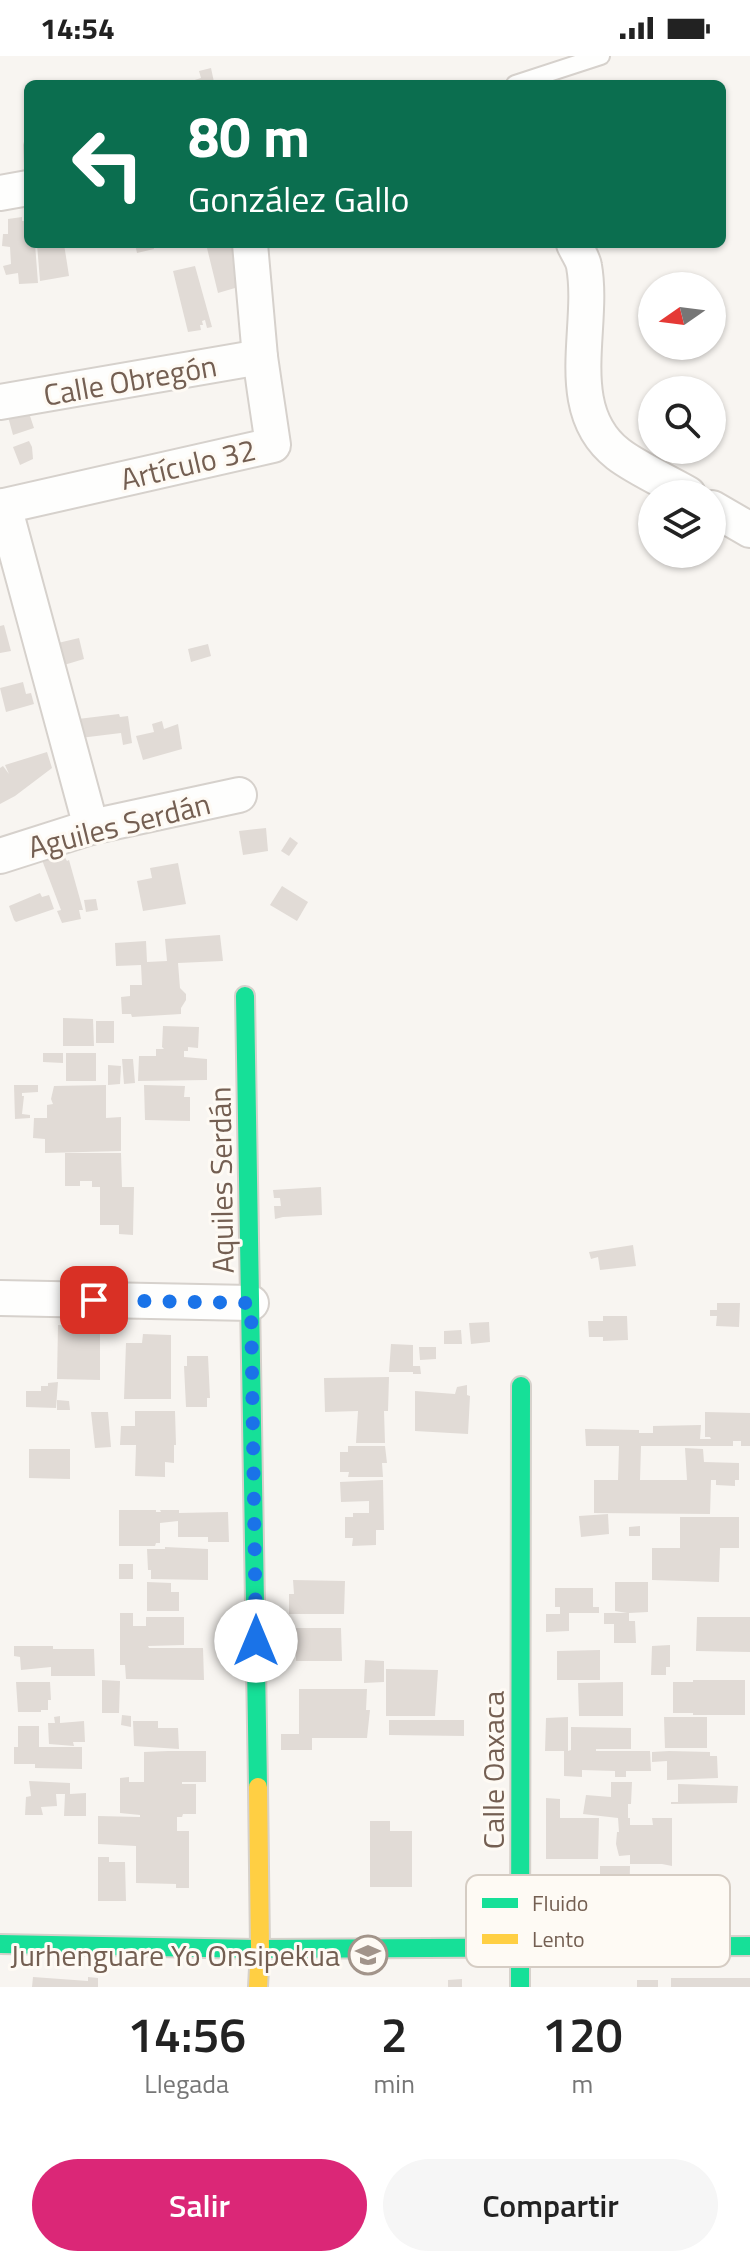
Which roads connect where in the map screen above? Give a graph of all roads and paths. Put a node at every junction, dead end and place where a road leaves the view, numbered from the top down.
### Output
1 (601, 56) edge
2 (527, 80) edge
3 (24, 189) edge
4 (0, 193) edge
5 (250, 248) edge
6 (576, 248) edge
7 (260, 357) junction
8 (0, 402) edge
9 (664, 480) edge
10 (2, 506) edge
11 (726, 516) edge
12 (750, 530) edge
13 (239, 795) dead end
14 (91, 827) junction
15 (0, 856) edge
16 (245, 996) dead end
17 (0, 1298) edge
18 (251, 1303) junction
19 (521, 1386) dead end
20 (521, 1875) edge
21 (0, 1944) edge
22 (730, 1946) edge
23 (750, 1946) edge
24 (466, 1947) edge
25 (260, 1949) junction
26 (520, 1967) edge
27 (258, 1987) edge
28 (520, 1987) edge

1 - 2 lane
3 - 4 street
5 - 7 street, Artículo 32
6 - 9 street
7 - 8 street, Calle Obregón
7 - 10 street, Artículo 32
10 - 14 street
11 - 12 street
13 - 14 street, Aguiles Serdán
14 - 15 street, Aguiles Serdán
16 - 18 street, Aquiles Serdán
17 - 18 street
18 - 25 street, Aquiles Serdán
19 - 20 street, Calle Oaxaca
21 - 25 street
22 - 23 street
24 - 25 street
25 - 27 street, Aquiles Serdán
26 - 28 street, Calle Oaxaca

